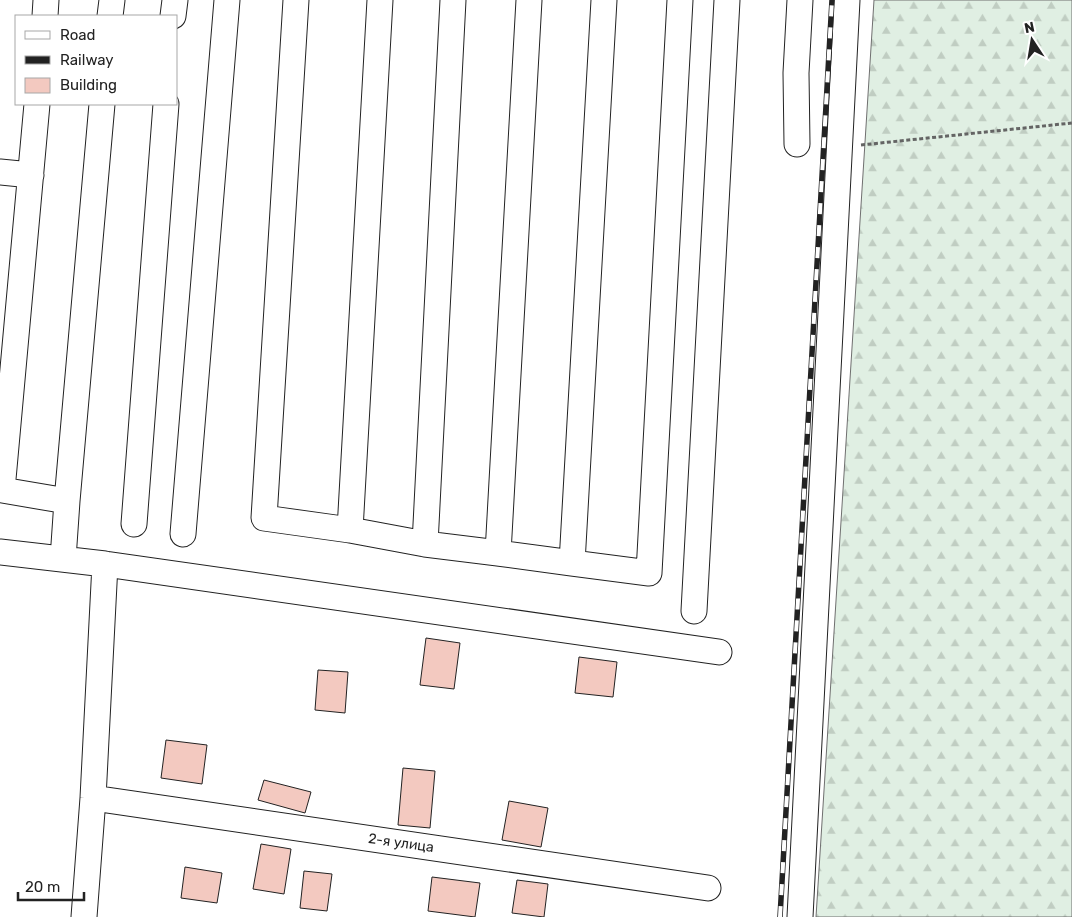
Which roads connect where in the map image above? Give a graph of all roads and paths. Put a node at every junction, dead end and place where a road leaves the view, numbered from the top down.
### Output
1 (46, 0) edge
2 (112, 0) edge
3 (174, 0) edge
4 (227, 0) edge
5 (296, 0) edge
6 (380, 0) edge
7 (453, 0) edge
8 (528, 0) edge
9 (604, 0) edge
10 (680, 0) edge
11 (727, 0) edge
12 (800, 0) edge
13 (846, 0) edge
14 (45, 15) edge
15 (110, 15) edge
16 (173, 15) edge
17 (37, 105) edge
18 (102, 105) edge
19 (166, 105) edge
20 (1072, 123) edge
21 (797, 144) dead end
22 (841, 148) junction
23 (0, 172) edge
24 (31, 176) junction
25 (67, 501) junction
26 (134, 524) dead end
27 (350, 530) junction
28 (183, 534) dead end
29 (425, 544) junction
30 (0, 552) edge
31 (498, 552) junction
32 (63, 559) junction
33 (572, 562) junction
34 (105, 564) junction
35 (694, 610) dead end
36 (719, 652) dead end
37 (93, 798) junction
38 (708, 888) dead end
39 (84, 917) edge
40 (800, 917) edge

1 - 14 street
2 - 15 street
3 - 16 street
4 - 28 street
5 - 27 street
6 - 27 street
7 - 29 street
8 - 31 street
9 - 33 street
10 - 33 street
11 - 35 street
12 - 21 street
13 - 22 street
17 - 24 street
18 - 25 street
19 - 26 street
20 - 22 path
22 - 40 street
23 - 24 street
24 - 25 street
25 - 32 street
27 - 29 street
29 - 31 street
30 - 32 street
31 - 33 street
32 - 34 street
34 - 36 street
34 - 37 street
37 - 38 street, 2-я улица
37 - 39 street

